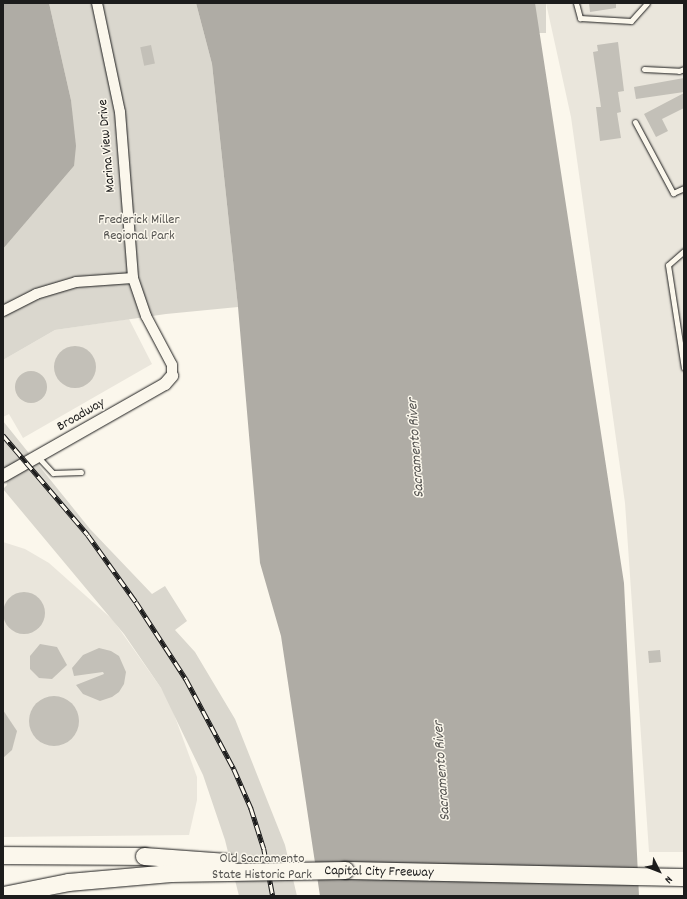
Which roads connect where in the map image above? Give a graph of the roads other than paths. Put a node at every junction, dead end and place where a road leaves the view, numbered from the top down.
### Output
1 (97, 3) edge
2 (576, 3) edge
3 (648, 3) edge
4 (644, 69) dead end
5 (684, 69) edge
6 (635, 122) dead end
7 (684, 188) edge
8 (684, 251) edge
9 (133, 278) junction
10 (3, 311) edge
11 (684, 368) edge
12 (172, 376) joint
13 (38, 457) junction
14 (81, 472) dead end
15 (3, 476) edge
16 (3, 855) edge
17 (345, 870) junction
18 (684, 877) edge
19 (3, 895) edge

1 - 9 street, Marina View Drive
2 - 3 lane
4 - 5 lane
6 - 7 lane
8 - 11 lane
9 - 10 street
9 - 12 street, Marina View Drive
12 - 13 street, Broadway
13 - 14 lane
13 - 15 street, Broadway
16 - 17 highway, bridge
17 - 18 highway, Capital City Freeway
17 - 19 highway, Capital City Freeway, bridge

